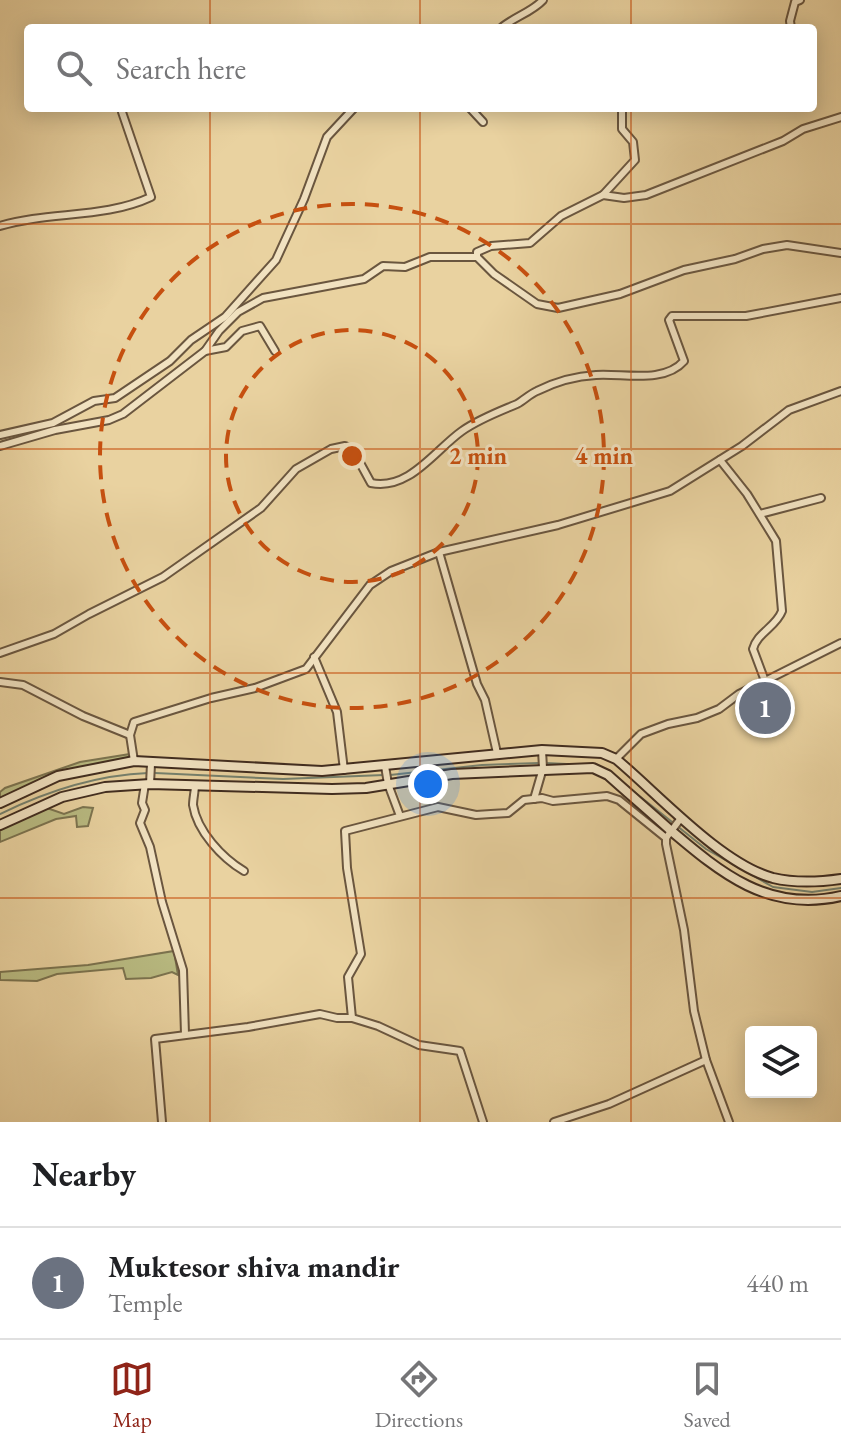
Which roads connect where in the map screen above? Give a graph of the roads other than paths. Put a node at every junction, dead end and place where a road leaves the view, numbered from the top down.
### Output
1 (543, 0) edge
2 (800, 0) edge
3 (506, 24) edge
4 (790, 24) edge
5 (122, 112) dead end
6 (350, 112) edge
7 (474, 112) edge
8 (622, 112) edge
9 (841, 117) edge
10 (483, 122) dead end
11 (603, 195) junction
12 (0, 226) edge
13 (841, 253) edge
14 (477, 257) junction
15 (841, 298) edge
16 (205, 351) junction
17 (275, 351) dead end
18 (841, 391) edge
19 (0, 435) edge
20 (0, 446) edge
21 (720, 460) junction
22 (821, 498) dead end
23 (760, 514) junction
24 (439, 552) junction
25 (841, 643) edge
26 (0, 653) edge
27 (314, 657) junction
28 (765, 681) junction
29 (0, 682) edge
30 (130, 735) junction
31 (497, 753) junction
32 (542, 753) junction
33 (616, 759) junction
34 (134, 761) junction
35 (151, 764) junction
36 (385, 766) junction
37 (344, 770) junction
38 (542, 770) junction
39 (147, 784) junction
40 (388, 784) junction
41 (195, 785) junction
42 (534, 799) junction
43 (0, 803) edge
44 (400, 816) junction
45 (0, 825) edge
46 (674, 827) junction
47 (244, 871) dead end
48 (841, 879) edge
49 (841, 896) edge
50 (352, 1018) junction
51 (185, 1034) junction
52 (706, 1060) junction
53 (162, 1122) edge
54 (483, 1122) edge
55 (554, 1122) edge
56 (729, 1122) edge

1 - 3 street
2 - 4 street
5 - 12 street
6 - 19 street
7 - 10 street
8 - 11 street
9 - 11 street
11 - 14 street
13 - 14 street
14 - 16 street
15 - 26 street
16 - 17 street
16 - 20 street
18 - 21 street
21 - 23 street
21 - 24 street
22 - 23 street
23 - 28 street
24 - 27 street
24 - 31 street
25 - 28 street
27 - 30 street
27 - 37 street
28 - 33 street
29 - 30 street
30 - 34 street
31 - 32 main road
31 - 36 main road
32 - 33 main road
32 - 38 street
33 - 46 main road
34 - 35 main road
34 - 43 main road
35 - 37 main road
35 - 39 street
36 - 37 main road
36 - 40 street
38 - 40 main road
38 - 42 street
38 - 46 main road
39 - 41 main road
39 - 45 main road
39 - 51 street
40 - 41 main road
40 - 44 street
41 - 47 street
42 - 44 street
42 - 46 street
44 - 50 street
46 - 48 main road
46 - 49 main road
46 - 52 street
50 - 51 street
50 - 54 street
51 - 53 street
52 - 55 street
52 - 56 street

